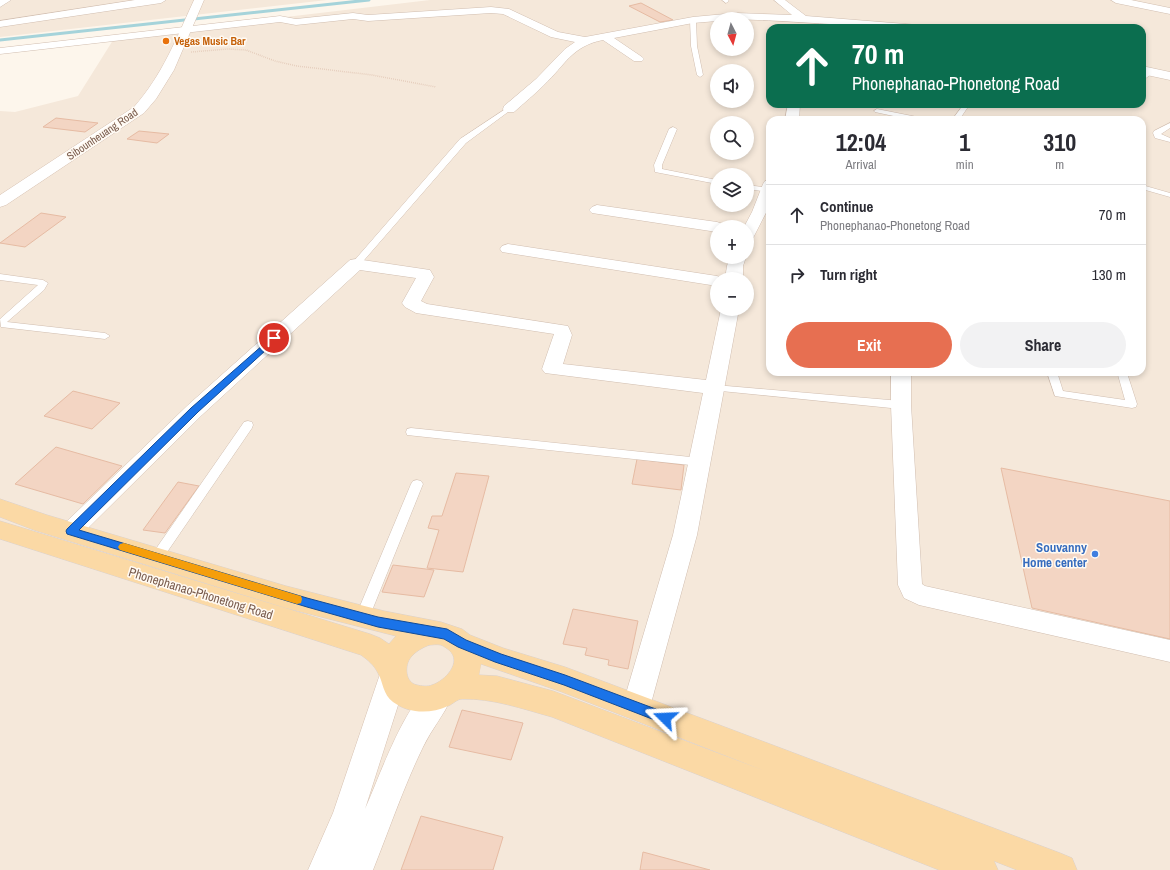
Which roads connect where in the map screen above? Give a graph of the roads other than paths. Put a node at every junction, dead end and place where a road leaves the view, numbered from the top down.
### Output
1 (6, 0) edge
2 (161, 0) edge
3 (779, 0) edge
4 (1116, 0) edge
5 (0, 4) edge
6 (197, 5) edge
7 (1170, 11) edge
8 (803, 19) junction
9 (693, 20) junction
10 (790, 23) edge
11 (0, 24) edge
12 (842, 24) edge
13 (187, 29) junction
14 (604, 36) junction
15 (585, 40) junction
16 (0, 51) edge
17 (638, 58) dead end
18 (1146, 74) edge
19 (700, 75) dead end
20 (1170, 76) edge
21 (509, 109) joint
22 (877, 112) dead end
23 (900, 116) edge
24 (1170, 125) edge
25 (673, 129) dead end
26 (1170, 140) edge
27 (710, 181) edge
28 (754, 187) edge
29 (766, 187) edge
30 (1146, 188) edge
31 (1170, 195) edge
32 (0, 202) edge
33 (596, 210) dead end
34 (765, 213) edge
35 (710, 226) edge
36 (754, 226) edge
37 (508, 249) dead end
38 (356, 264) junction
39 (0, 277) edge
40 (710, 280) edge
41 (729, 316) edge
42 (105, 336) dead end
43 (901, 376) edge
44 (1053, 376) edge
45 (1123, 376) edge
46 (715, 388) junction
47 (901, 405) junction
48 (248, 425) dead end
49 (411, 432) dead end
50 (700, 462) junction
51 (417, 484) dead end
52 (0, 508) edge
53 (0, 530) edge
54 (34, 531) junction
55 (71, 531) junction
56 (157, 557) junction
57 (362, 618) junction
58 (434, 632) junction
59 (462, 644) junction
60 (1170, 651) edge
61 (392, 674) junction
62 (448, 692) junction
63 (636, 707) junction
64 (360, 823) junction
65 (325, 870) edge
66 (356, 870) edge
67 (981, 870) edge
68 (1060, 870) edge

1 - 5 street
2 - 11 street
3 - 8 street
4 - 7 street
6 - 13 street, Sibounheuang Road
8 - 10 street
8 - 12 street
9 - 10 street
9 - 14 street
9 - 19 lane
13 - 15 street
13 - 16 street
13 - 32 street, Sibounheuang Road
14 - 15 street
14 - 17 street
15 - 21 street
18 - 20 street
21 - 38 lane
22 - 23 lane
24 - 26 lane
25 - 27 lane
28 - 29 lane
30 - 31 lane
33 - 35 street
34 - 36 street
37 - 40 street
38 - 46 street
38 - 55 street
39 - 42 lane
41 - 46 street
43 - 47 street
44 - 45 lane
46 - 47 lane
46 - 50 street
47 - 60 street
48 - 56 lane
49 - 50 lane
50 - 63 street
51 - 57 lane
52 - 54 main road, Phonephanao-Phonetong Road
53 - 54 main road, Phonephanao-Phonetong Road
54 - 55 main road, Phonephanao-Phonetong Road
54 - 61 main road, Phonephanao-Phonetong Road
55 - 56 main road, Phonephanao-Phonetong Road
56 - 57 main road, Phonephanao-Phonetong Road
57 - 58 main road, Phonephanao-Phonetong Road
58 - 59 main road
58 - 61 main road
59 - 62 main road
59 - 63 main road
61 - 62 main road
61 - 64 street
62 - 64 street
62 - 67 main road
63 - 68 main road
64 - 65 street
64 - 66 street

